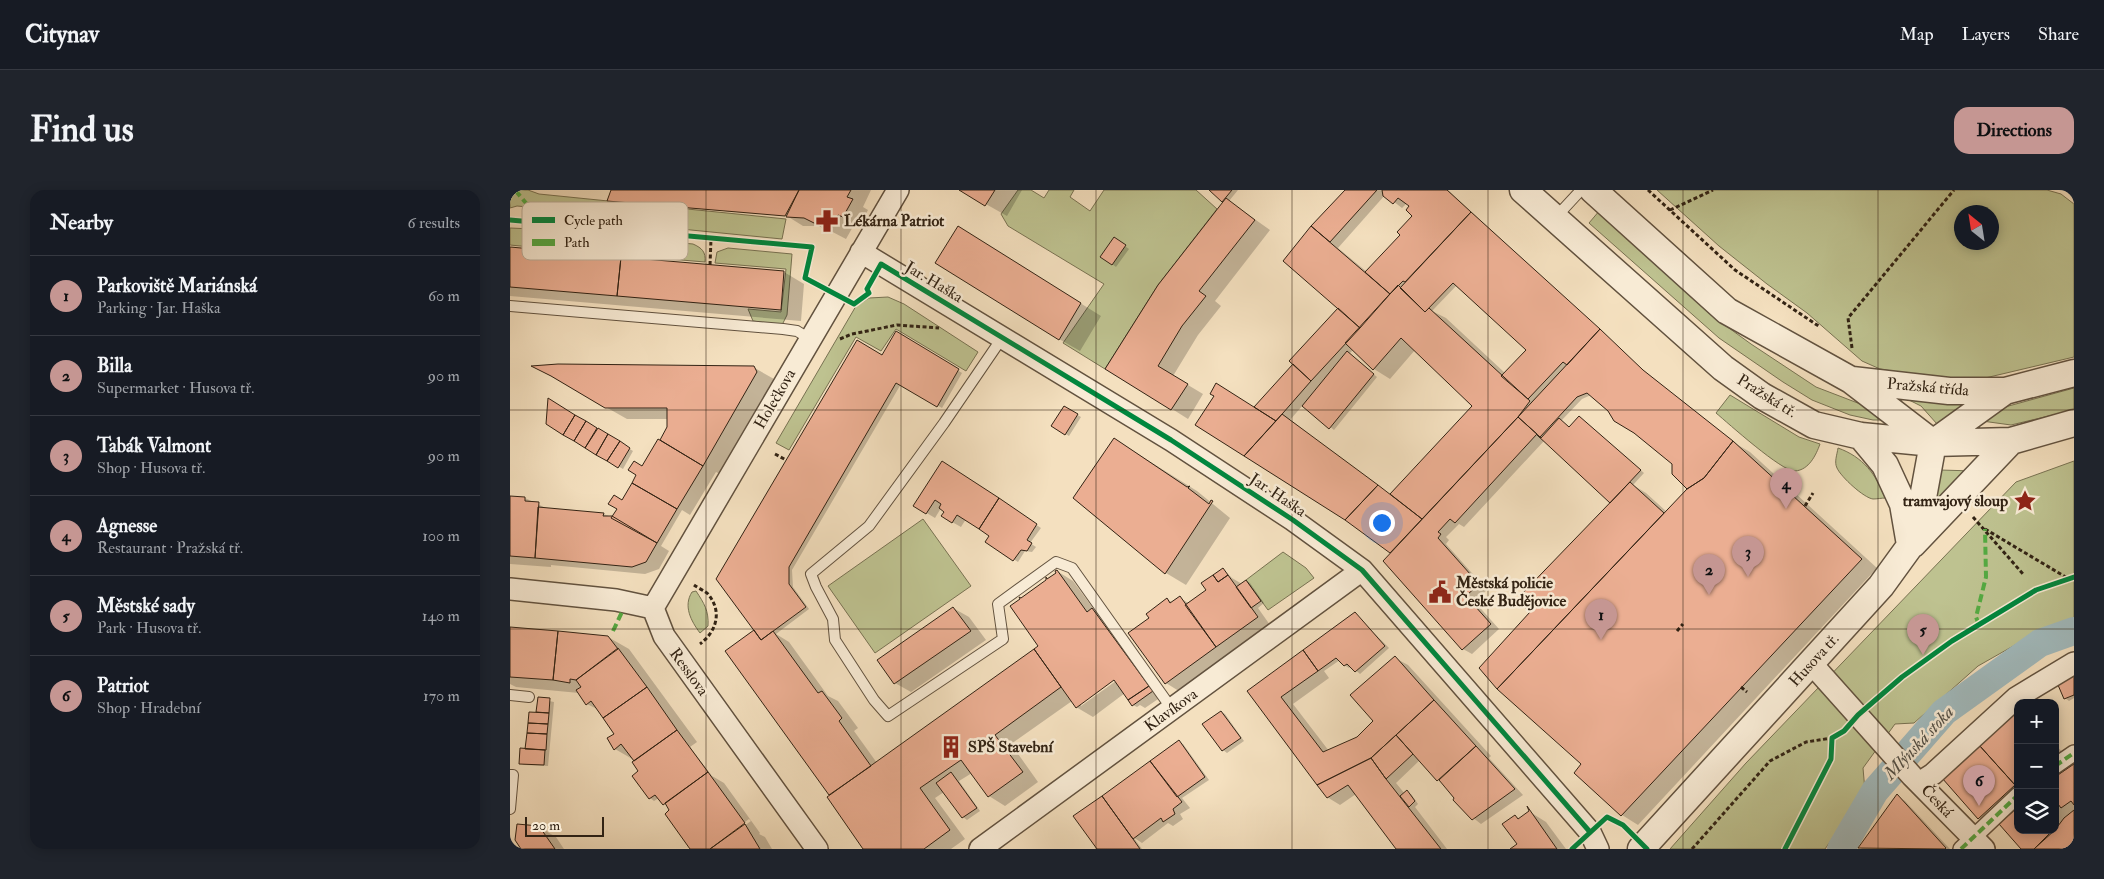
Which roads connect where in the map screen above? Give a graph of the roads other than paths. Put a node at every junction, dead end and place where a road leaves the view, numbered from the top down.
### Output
1 (898, 190) edge
2 (1524, 190) edge
3 (1581, 190) edge
4 (1593, 190) edge
5 (1555, 218) junction
6 (861, 252) junction
7 (510, 306) edge
8 (1002, 338) junction
9 (810, 339) junction
10 (2074, 373) edge
11 (1851, 380) junction
12 (2005, 391) junction
13 (2074, 423) edge
14 (1861, 436) junction
15 (2010, 441) junction
16 (1933, 443) junction
17 (1910, 546) junction
18 (1362, 570) junction
19 (510, 589) edge
20 (653, 608) junction
21 (1811, 663) junction
22 (2074, 663) edge
23 (510, 695) edge
24 (529, 697) dead end
25 (1172, 709) junction
26 (2074, 753) edge
27 (2059, 763) edge
28 (510, 775) edge
29 (1916, 779) junction
30 (2014, 799) edge
31 (510, 809) edge
32 (1972, 845) edge
33 (817, 849) edge
34 (980, 849) edge
35 (1598, 849) edge
36 (1641, 849) edge

1 - 6 street, Holečkova
2 - 5 street, Pražská tř.
3 - 5 lane
4 - 11 street
5 - 14 street, Pražská tř.
6 - 8 street, Jar. Haška
6 - 9 street, Holečkova
7 - 9 lane
8 - 18 street, Jar. Haška
8 - 25 lane
9 - 20 street, Holečkova
10 - 12 street
11 - 12 street, Pražská třída
11 - 16 street
12 - 16 street
13 - 15 street, Pražská tř.
14 - 16 street, Pražská tř.
14 - 17 street
15 - 16 street, Pražská tř.
15 - 17 street
16 - 17 street, Husova tř.
17 - 21 street, Husova tř.
18 - 25 street, Klavíkova
18 - 35 street, Jar. Haška
19 - 20 street
20 - 33 street, Resslova
21 - 29 street, Česká
21 - 36 street, Husova tř.
22 - 29 street
23 - 24 lane
25 - 34 street, Klavíkova
26 - 27 street
28 - 31 lane
29 - 32 street, Česká
30 - 32 street

